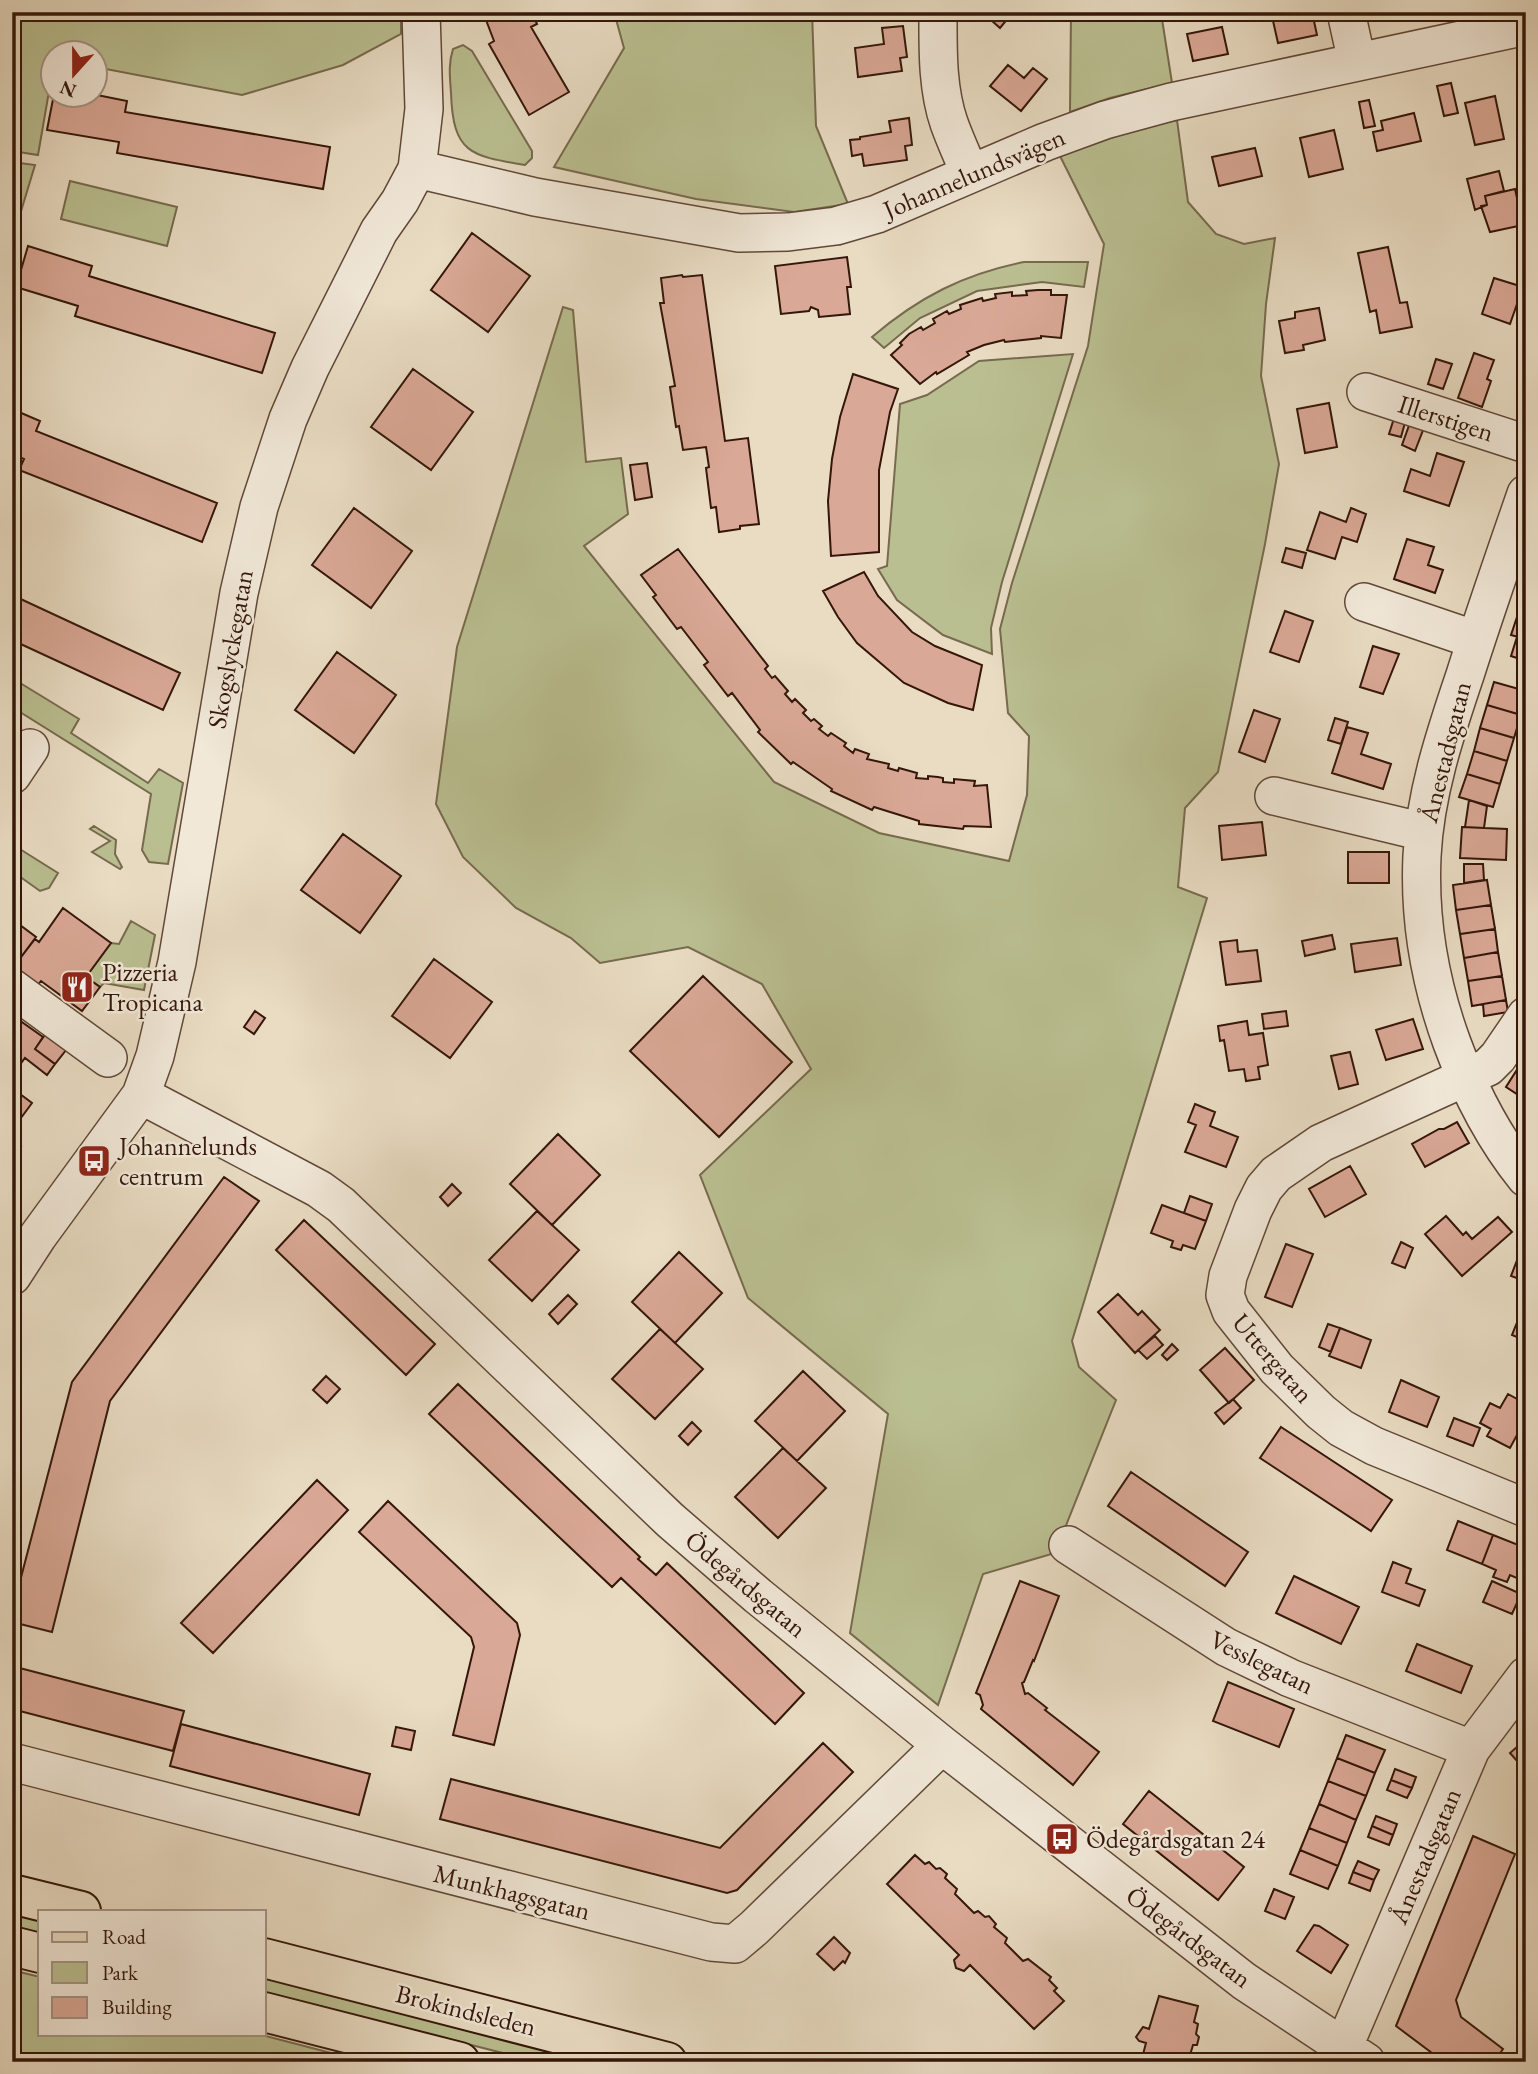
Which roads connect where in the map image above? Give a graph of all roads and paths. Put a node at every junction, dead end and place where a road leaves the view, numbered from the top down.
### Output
1 (421, 12) edge
2 (938, 12) edge
3 (1346, 12) edge
4 (1524, 36) edge
5 (1357, 62) junction
6 (417, 169) junction
7 (970, 174) junction
8 (1366, 392) dead end
9 (1526, 444) edge
10 (1526, 494) edge
11 (1364, 603) dead end
12 (1476, 640) junction
13 (1274, 796) dead end
14 (1424, 832) junction
15 (12, 988) edge
16 (1526, 1016) edge
17 (108, 1058) dead end
18 (1465, 1079) junction
19 (141, 1095) junction
20 (1526, 1178) edge
21 (12, 1276) edge
22 (1526, 1508) edge
23 (1068, 1545) dead end
24 (1526, 1676) edge
25 (942, 1745) junction
26 (1471, 1749) junction
27 (12, 1762) edge
28 (12, 1894) edge
29 (77, 1910) edge
30 (12, 1946) edge
31 (38, 1952) edge
32 (266, 1959) edge
33 (266, 2012) edge
34 (1355, 2054) edge
35 (460, 2062) edge
36 (667, 2062) edge

1 - 6 street, Skogslyckegatan
2 - 7 street
3 - 5 street
4 - 5 street, Johannelundsvägen
5 - 7 street, Johannelundsvägen
6 - 7 street, Johannelundsvägen
6 - 19 street, Skogslyckegatan
8 - 9 street, Illerstigen
10 - 12 street, Ånestadsgatan
11 - 12 street
12 - 14 street, Ånestadsgatan
13 - 14 street
14 - 18 street, Ånestadsgatan
15 - 17 street
16 - 18 street
18 - 20 street, Ånestadsgatan
18 - 22 street, Uttergatan
19 - 21 street, Skogslyckegatan
19 - 25 street, Ödegårdsgatan
23 - 26 street, Vesslegatan
24 - 26 street, Ånestadsgatan
25 - 27 street, Munkhagsgatan
25 - 34 street, Ödegårdsgatan
26 - 34 street, Ånestadsgatan
28 - 29 main road
30 - 31 main road
32 - 36 main road, Brokindsleden
33 - 35 main road, Brokindsleden

